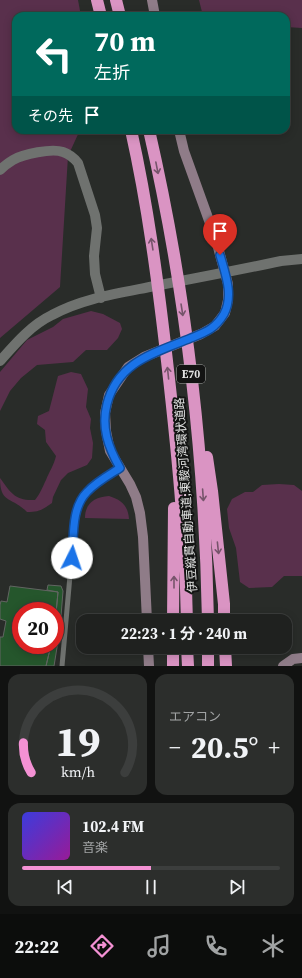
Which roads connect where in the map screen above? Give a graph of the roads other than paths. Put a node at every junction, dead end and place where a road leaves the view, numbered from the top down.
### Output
1 (96, 0) edge
2 (116, 0) edge
3 (152, 0) edge
4 (100, 12) edge
5 (119, 12) edge
6 (154, 12) edge
7 (132, 134) edge
8 (150, 134) edge
9 (180, 134) edge
10 (0, 170) edge
11 (302, 259) edge
12 (101, 298) junction
13 (190, 357) junction
14 (0, 361) edge
15 (174, 427) junction
16 (120, 468) junction
17 (147, 614) edge
18 (173, 614) edge
19 (187, 614) edge
20 (208, 614) edge
21 (224, 614) edge
22 (148, 654) edge
23 (173, 654) edge
24 (187, 654) edge
25 (208, 654) edge
26 (225, 654) edge
27 (302, 658) edge
28 (62, 666) edge
29 (149, 666) edge
30 (173, 666) edge
31 (188, 666) edge
32 (208, 666) edge
33 (226, 666) edge
34 (283, 666) edge

1 - 4 highway
2 - 5 highway
3 - 6 street
15 -> 7 highway, 伊豆縦貫自動車道;東駿河湾環状道路 / E70
8 -> 13 highway, 伊豆縦貫自動車道;東駿河湾環状道路 / E70
9 - 16 street
10 - 12 street
11 - 12 street
12 - 14 street
13 -> 20 highway, 伊豆縦貫自動車道;東駿河湾環状道路 / E70
13 -> 21 highway
18 -> 15 highway
15 - 19 highway, 伊豆縦貫自動車道;東駿河湾環状道路 / E70
16 - 17 street
16 - 28 lane
22 - 29 street
23 - 30 highway
24 - 31 highway
25 - 32 highway
26 - 33 highway
27 - 34 street

